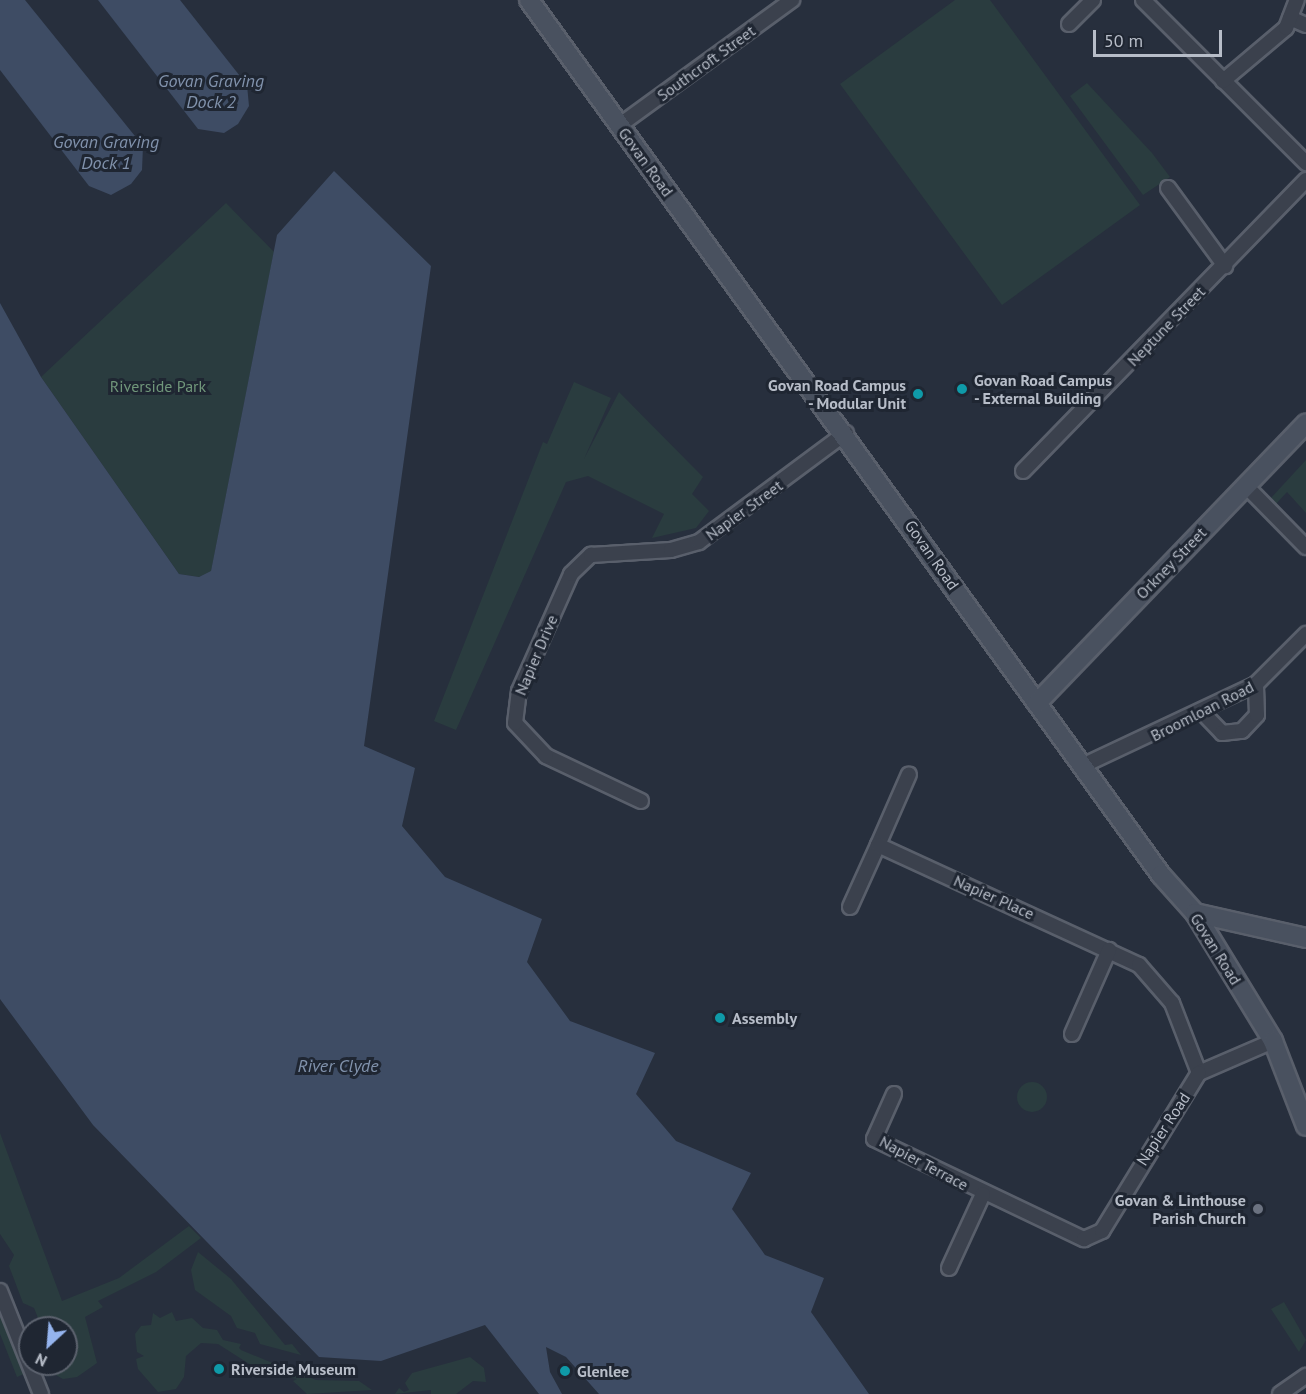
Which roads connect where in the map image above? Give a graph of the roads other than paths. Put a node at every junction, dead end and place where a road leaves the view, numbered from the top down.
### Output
1 (529, 0) edge
2 (792, 0) edge
3 (1093, 0) edge
4 (1143, 0) edge
5 (1297, 0) edge
6 (1290, 18) junction
7 (1069, 24) dead end
8 (1306, 25) edge
9 (1223, 81) junction
10 (620, 125) junction
11 (1306, 163) edge
12 (1306, 180) edge
13 (1168, 188) dead end
14 (1225, 266) junction
15 (1306, 423) edge
16 (846, 433) junction
17 (1023, 471) dead end
18 (1245, 485) junction
19 (1306, 547) edge
20 (627, 550) joint
21 (1306, 634) edge
22 (1256, 684) junction
23 (1037, 703) junction
24 (1202, 712) junction
25 (1082, 766) junction
26 (909, 774) dead end
27 (641, 801) dead end
28 (878, 845) junction
29 (850, 907) dead end
30 (1195, 913) junction
31 (1306, 938) edge
32 (1110, 950) junction
33 (1072, 1035) dead end
34 (1273, 1041) junction
35 (1200, 1073) junction
36 (894, 1094) dead end
37 (1306, 1126) edge
38 (983, 1194) junction
39 (1084, 1239) joint
40 (949, 1268) dead end
41 (0, 1291) edge
42 (1306, 1376) edge
43 (41, 1394) edge
44 (1280, 1394) edge

1 - 10 street, Govan Road
2 - 10 street, Southcroft Street
3 - 7 street
4 - 9 street
5 - 6 street
6 - 8 street
6 - 9 street
9 - 11 street
10 - 16 street, Govan Road
12 - 14 street, Neptune Street
13 - 14 street
14 - 17 street, Neptune Street
15 - 18 street, Orkney Street
16 - 20 street, Napier Street
16 - 23 street, Govan Road
18 - 19 street
18 - 23 street, Orkney Street
20 - 27 street, Napier Drive
21 - 22 street, Broomloan Road
22 - 24 street, Broomloan Road
22 - 24 street
23 - 25 street, Govan Road
24 - 25 street, Broomloan Road
25 - 30 street, Govan Road
26 - 28 street
28 - 29 street
28 - 32 street, Napier Place
30 - 31 street
30 - 34 street, Govan Road
32 - 33 street
32 - 35 street, Napier Place
34 - 35 street
34 - 37 street, Govan Road
35 - 39 street, Napier Road
36 - 38 street, Napier Terrace
38 - 39 street, Napier Terrace
38 - 40 street, Napier Terrace
41 - 43 street
42 - 44 street

